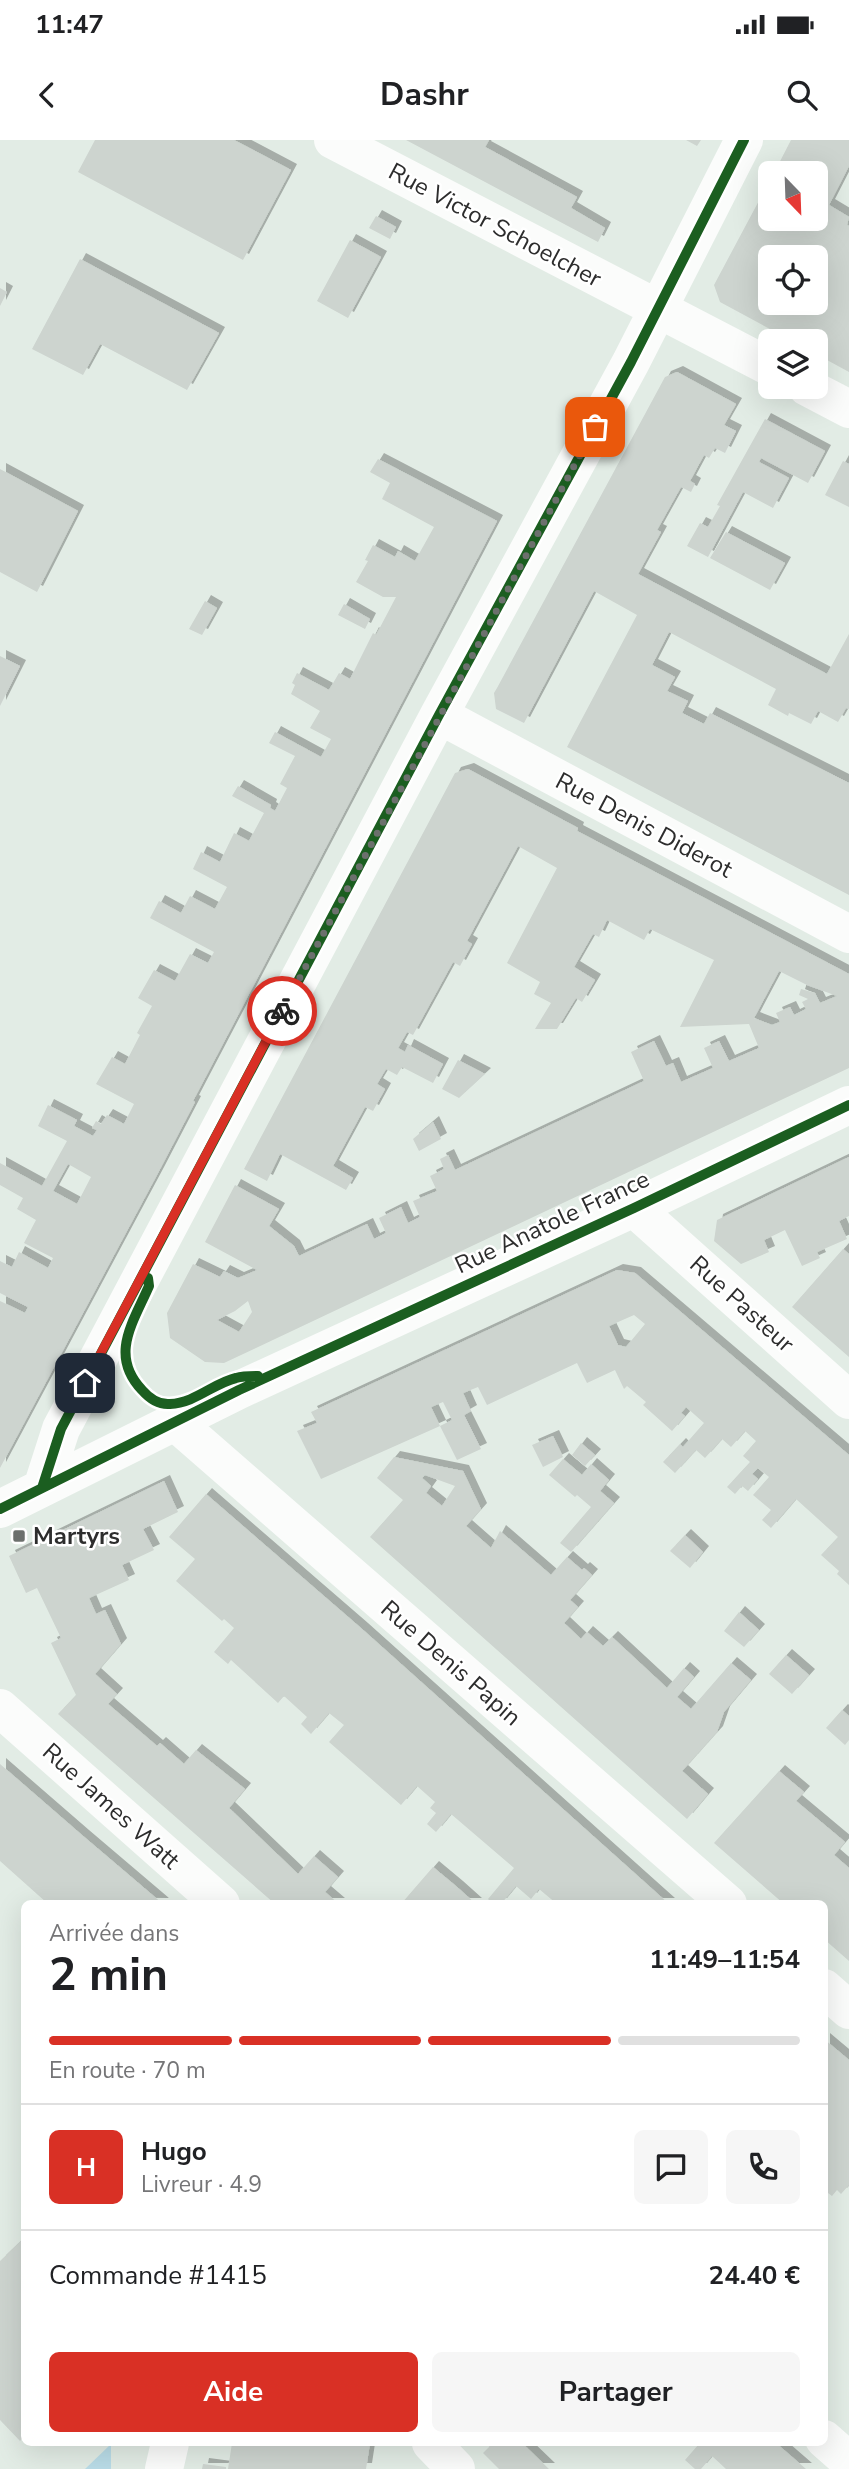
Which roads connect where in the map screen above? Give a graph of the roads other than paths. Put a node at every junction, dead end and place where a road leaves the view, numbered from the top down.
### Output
1 (333, 140) edge
2 (744, 140) edge
3 (656, 309) junction
4 (758, 361) edge
5 (828, 398) edge
6 (849, 409) edge
7 (439, 715) junction
8 (849, 934) edge
9 (849, 1105) edge
10 (634, 1208) junction
11 (849, 1400) edge
12 (175, 1422) junction
13 (42, 1488) junction
14 (0, 1508) edge
15 (0, 1708) edge
16 (216, 1900) edge
17 (723, 1900) edge
18 (828, 1992) edge
19 (849, 2010) edge
20 (828, 2443) edge
21 (169, 2446) edge
22 (434, 2446) edge
23 (849, 2461) edge
24 (164, 2469) edge
25 (456, 2469) edge

1 - 3 street, Rue Victor Schoelcher
2 - 3 street
3 - 4 street, Rue Victor Schoelcher
3 - 7 street
5 - 6 street
7 - 8 street, Rue Denis Diderot
7 - 13 street
9 - 10 street, Rue Anatole France
10 - 11 street, Rue Pasteur
10 - 12 street, Rue Anatole France
12 - 13 street, Rue Anatole France
12 - 17 street, Rue Denis Papin
13 - 14 street, Rue Anatole France
15 - 16 street, Rue James Watt
18 - 19 street
20 - 23 street
21 - 24 street
22 - 25 street

